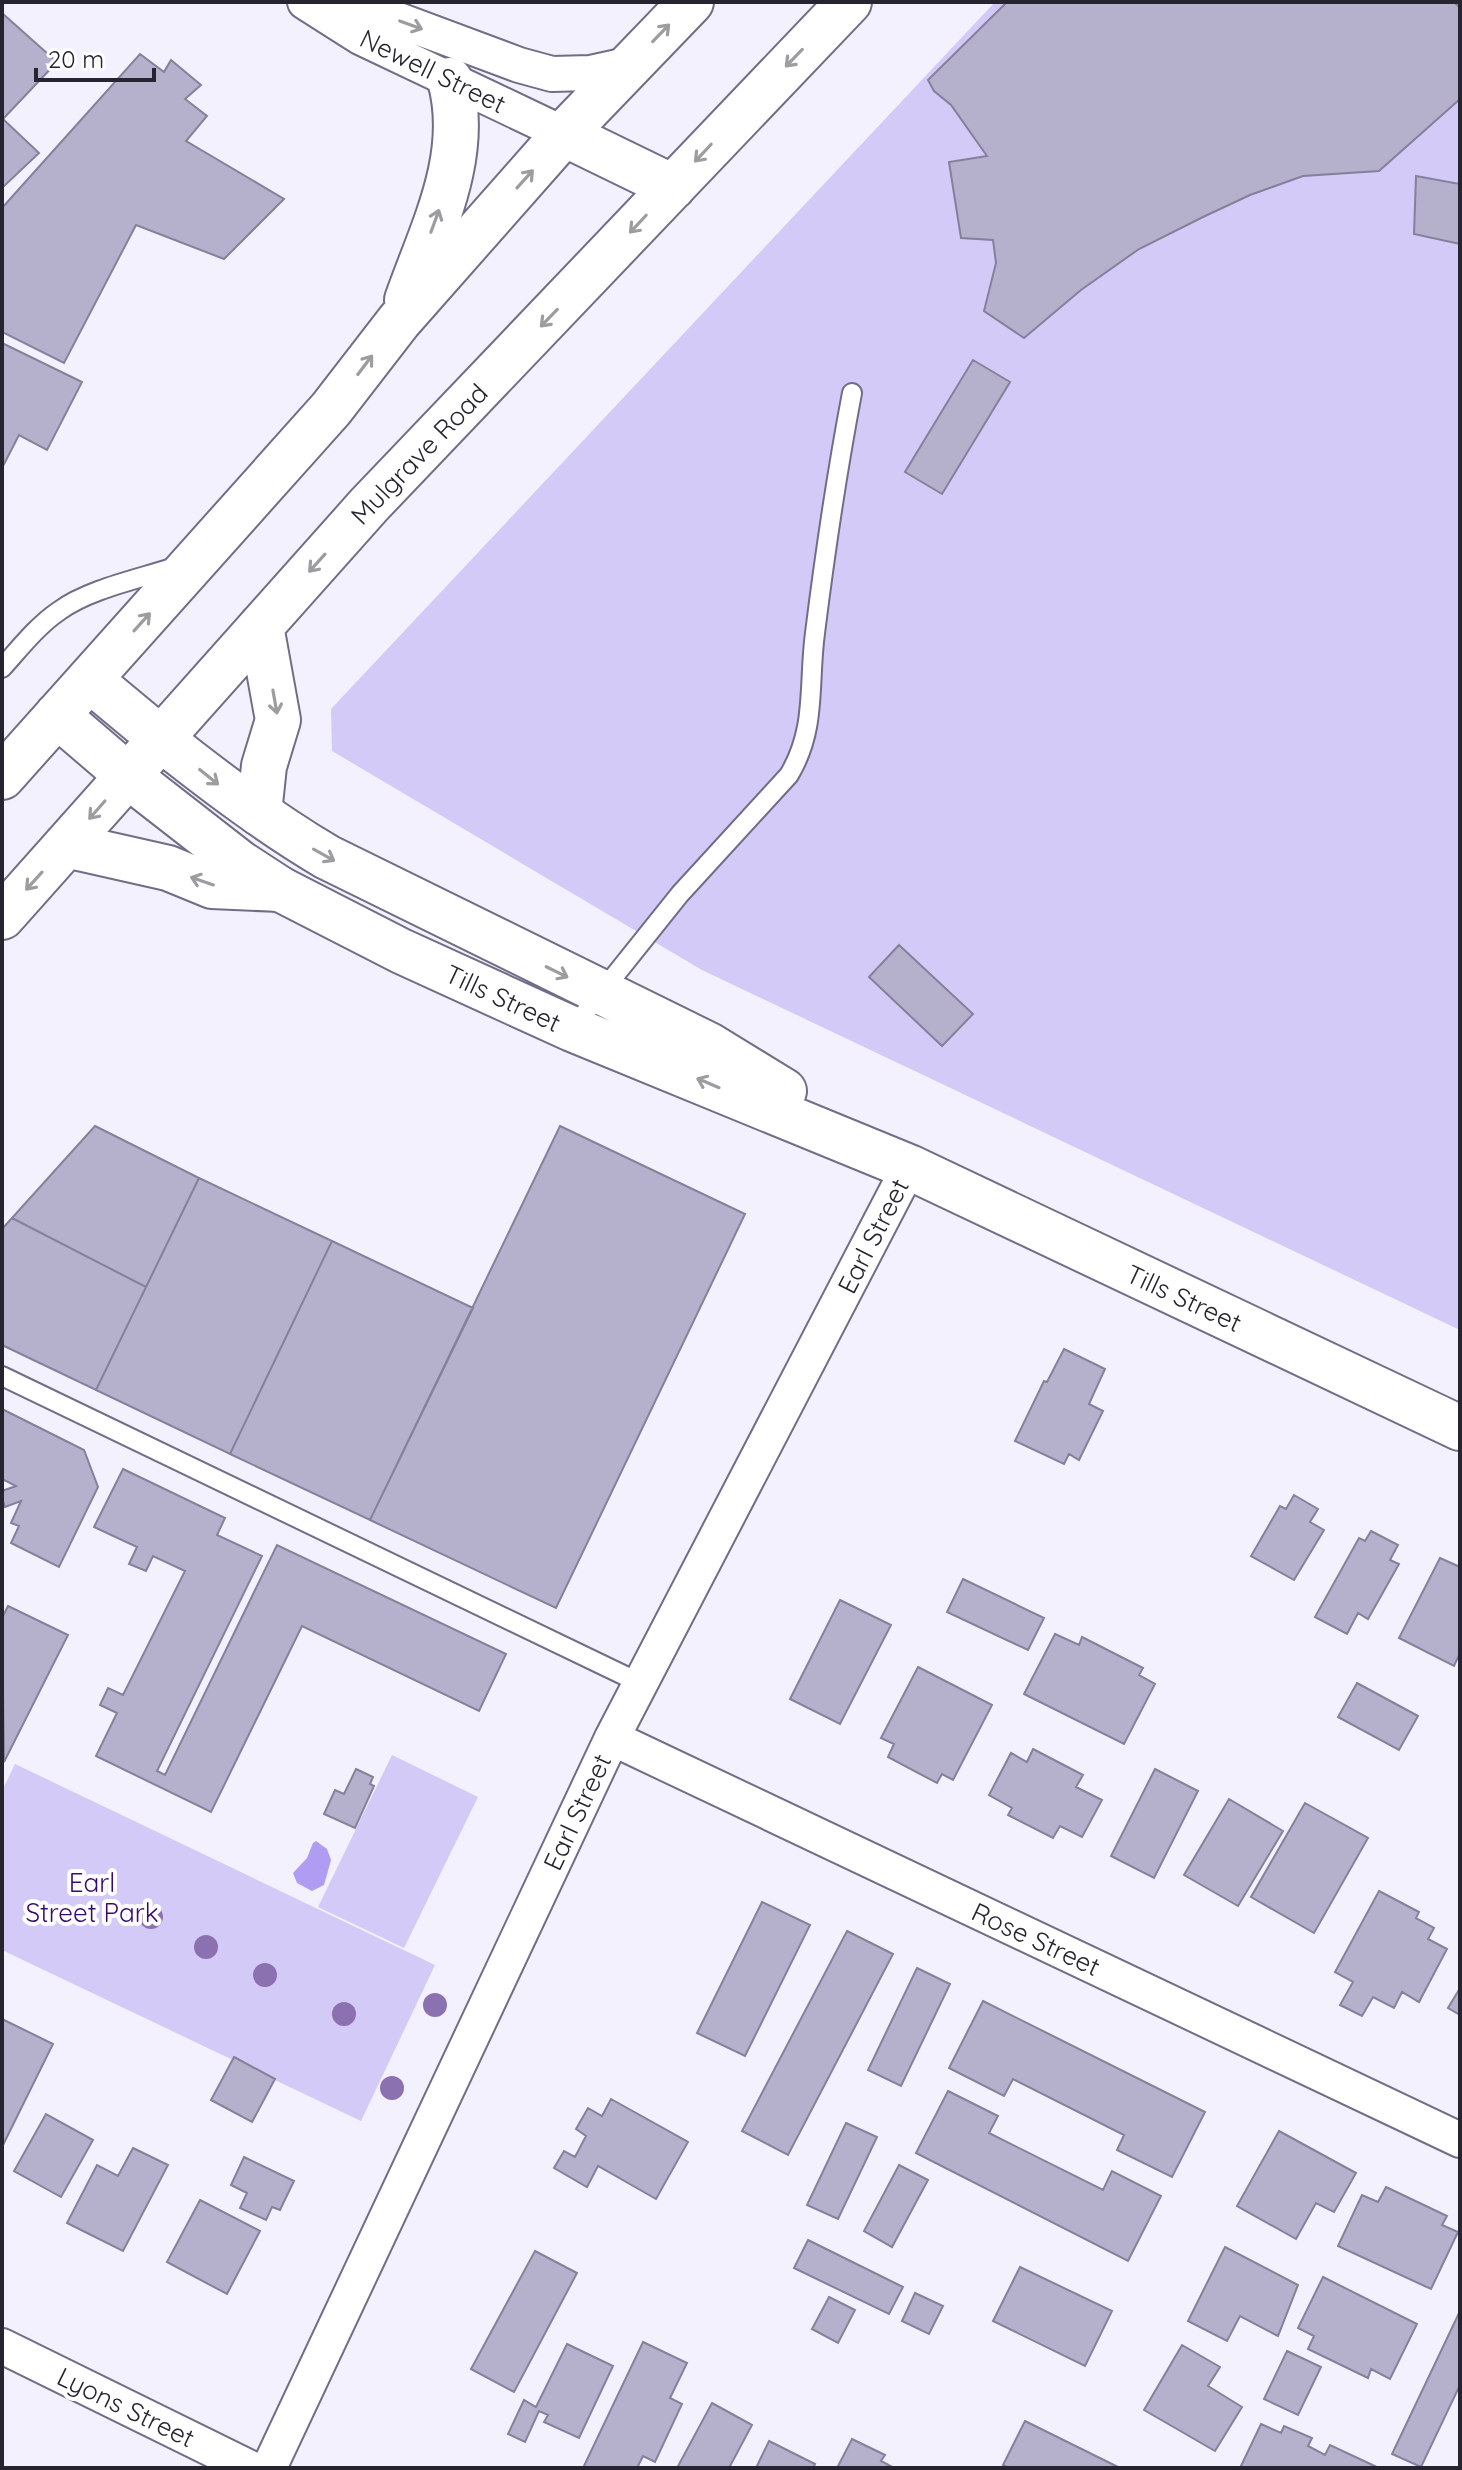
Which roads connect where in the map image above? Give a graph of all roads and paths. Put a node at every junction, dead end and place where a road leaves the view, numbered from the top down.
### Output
1 (305, 2) edge
2 (336, 2) edge
3 (691, 2) edge
4 (849, 2) edge
5 (631, 64) junction
6 (450, 80) junction
7 (564, 134) junction
8 (673, 187) junction
9 (399, 321) junction
10 (852, 393) dead end
11 (199, 559) junction
12 (261, 626) junction
13 (2, 668) edge
14 (90, 680) junction
15 (57, 715) junction
16 (161, 739) junction
17 (127, 775) junction
18 (2, 777) edge
19 (259, 813) junction
20 (66, 845) junction
21 (280, 889) junction
22 (2, 917) edge
23 (600, 993) junction
24 (572, 1029) junction
25 (909, 1167) junction
26 (2, 1376) edge
27 (1460, 1428) edge
28 (640, 1683) junction
29 (612, 1738) junction
30 (1460, 2140) edge
31 (2, 2346) edge
32 (250, 2468) edge
33 (269, 2468) edge

1 - 6 street, Newell Street
2 -> 5 street, Newell Street
5 -> 3 main road
4 -> 8 main road, Mulgrave Road
5 - 7 main road
6 - 7 street, Newell Street
9 -> 6 main road
7 - 8 main road
9 -> 7 main road
8 -> 12 main road, Mulgrave Road
11 -> 9 main road
10 - 23 lane
11 - 13 lane
14 -> 11 main road
12 - 16 main road, Mulgrave Road
12 -> 19 main road
14 - 15 main road
14 - 16 main road, Tills Street
15 - 17 main road, Tills Street
15 - 18 main road
16 - 17 main road, Mulgrave Road
16 -> 19 main road, Tills Street
17 -> 20 main road, Mulgrave Road
17 - 21 main road, Tills Street
19 -> 23 main road, Tills Street
21 -> 20 main road
20 -> 22 main road, Mulgrave Road
21 - 24 main road, Tills Street
23 - 24 lane
23 - 25 main road, Tills Street
25 -> 24 main road, Tills Street
25 - 27 main road, Tills Street
25 - 28 street, Earl Street
26 - 28 lane
28 - 29 street, Earl Street
29 - 30 street, Rose Street
29 - 33 street, Earl Street
31 - 32 street, Lyons Street

